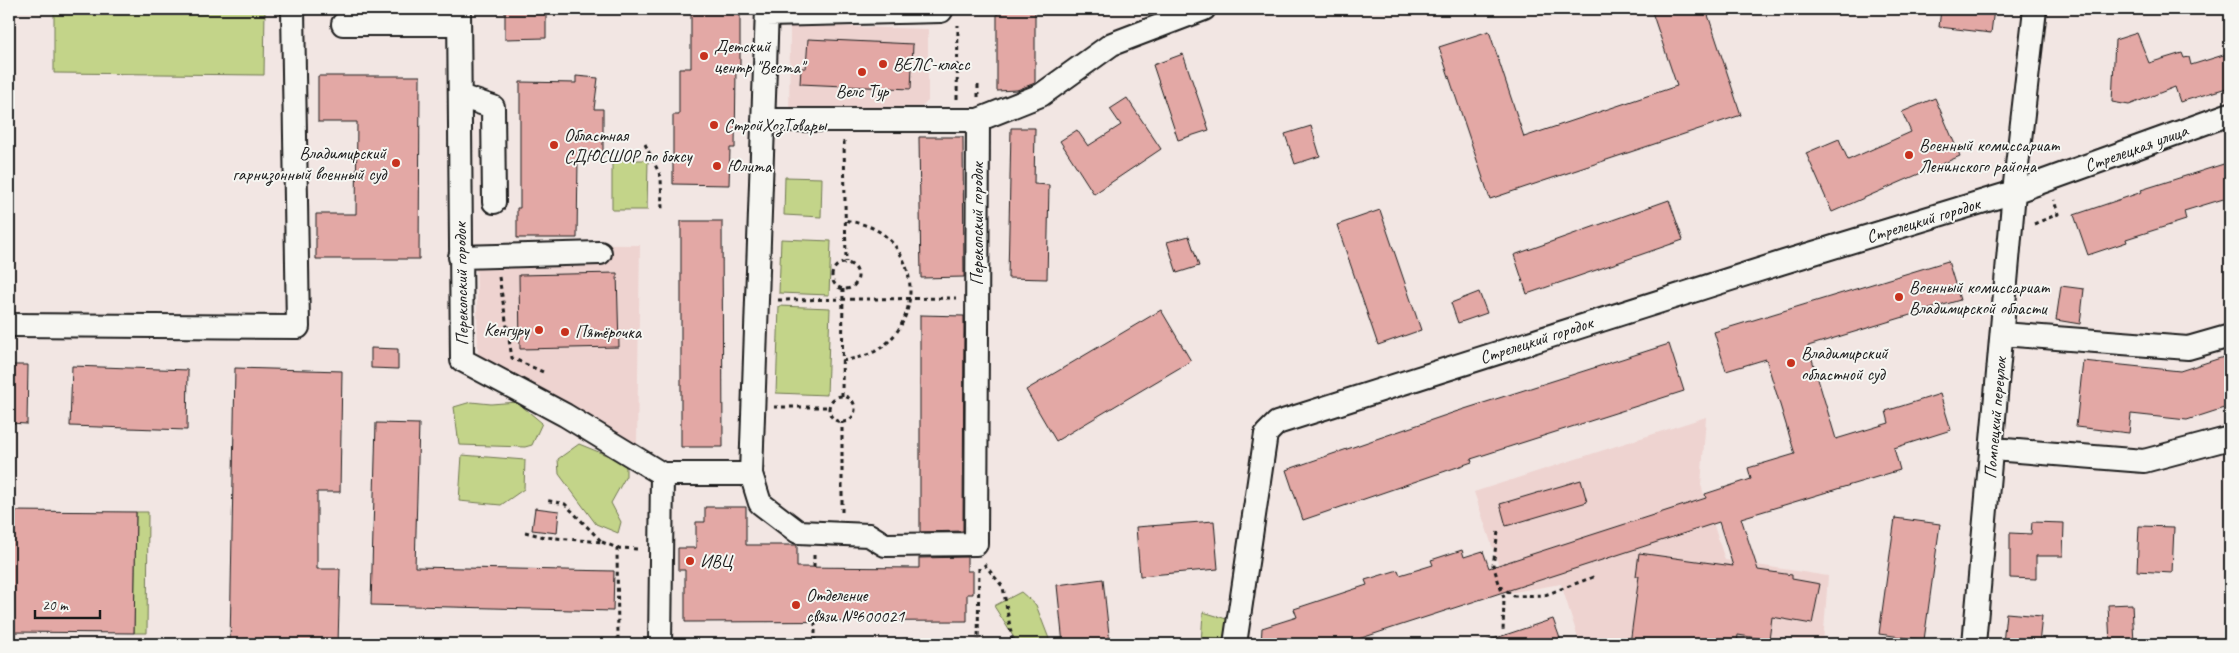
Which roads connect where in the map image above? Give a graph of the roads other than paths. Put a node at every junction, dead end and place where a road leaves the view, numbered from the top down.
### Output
1 (293, 9) edge
2 (1204, 9) edge
3 (2035, 9) edge
4 (767, 12) edge
5 (949, 15) edge
6 (459, 16) edge
7 (343, 24) dead end
8 (460, 96) junction
9 (2230, 114) edge
10 (763, 120) junction
11 (968, 120) junction
12 (2014, 192) junction
13 (494, 202) dead end
14 (600, 253) dead end
15 (460, 257) junction
16 (9, 325) edge
17 (2002, 334) junction
18 (2230, 336) edge
19 (2230, 438) edge
20 (1993, 449) junction
21 (662, 474) junction
22 (751, 474) junction
23 (660, 644) edge
24 (1235, 644) edge
25 (1974, 644) edge

1 - 16 street
2 - 11 street
3 - 12 street, Помпецкий переулок
4 - 5 street
4 - 10 street
6 - 7 street
6 - 8 street, Перекопский городок
8 - 13 street
8 - 15 street, Перекопский городок
9 - 12 street, Стрелецкая улица
10 - 11 street
10 - 22 street
11 - 22 street, Перекопский городок
12 - 17 street, Помпецкий переулок
12 - 24 street, Стрелецкий городок
14 - 15 street
15 - 21 street, Перекопский городок
17 - 18 street
17 - 20 street, Помпецкий переулок
19 - 20 street
20 - 25 street, Помпецкий переулок
21 - 22 street
21 - 23 street

